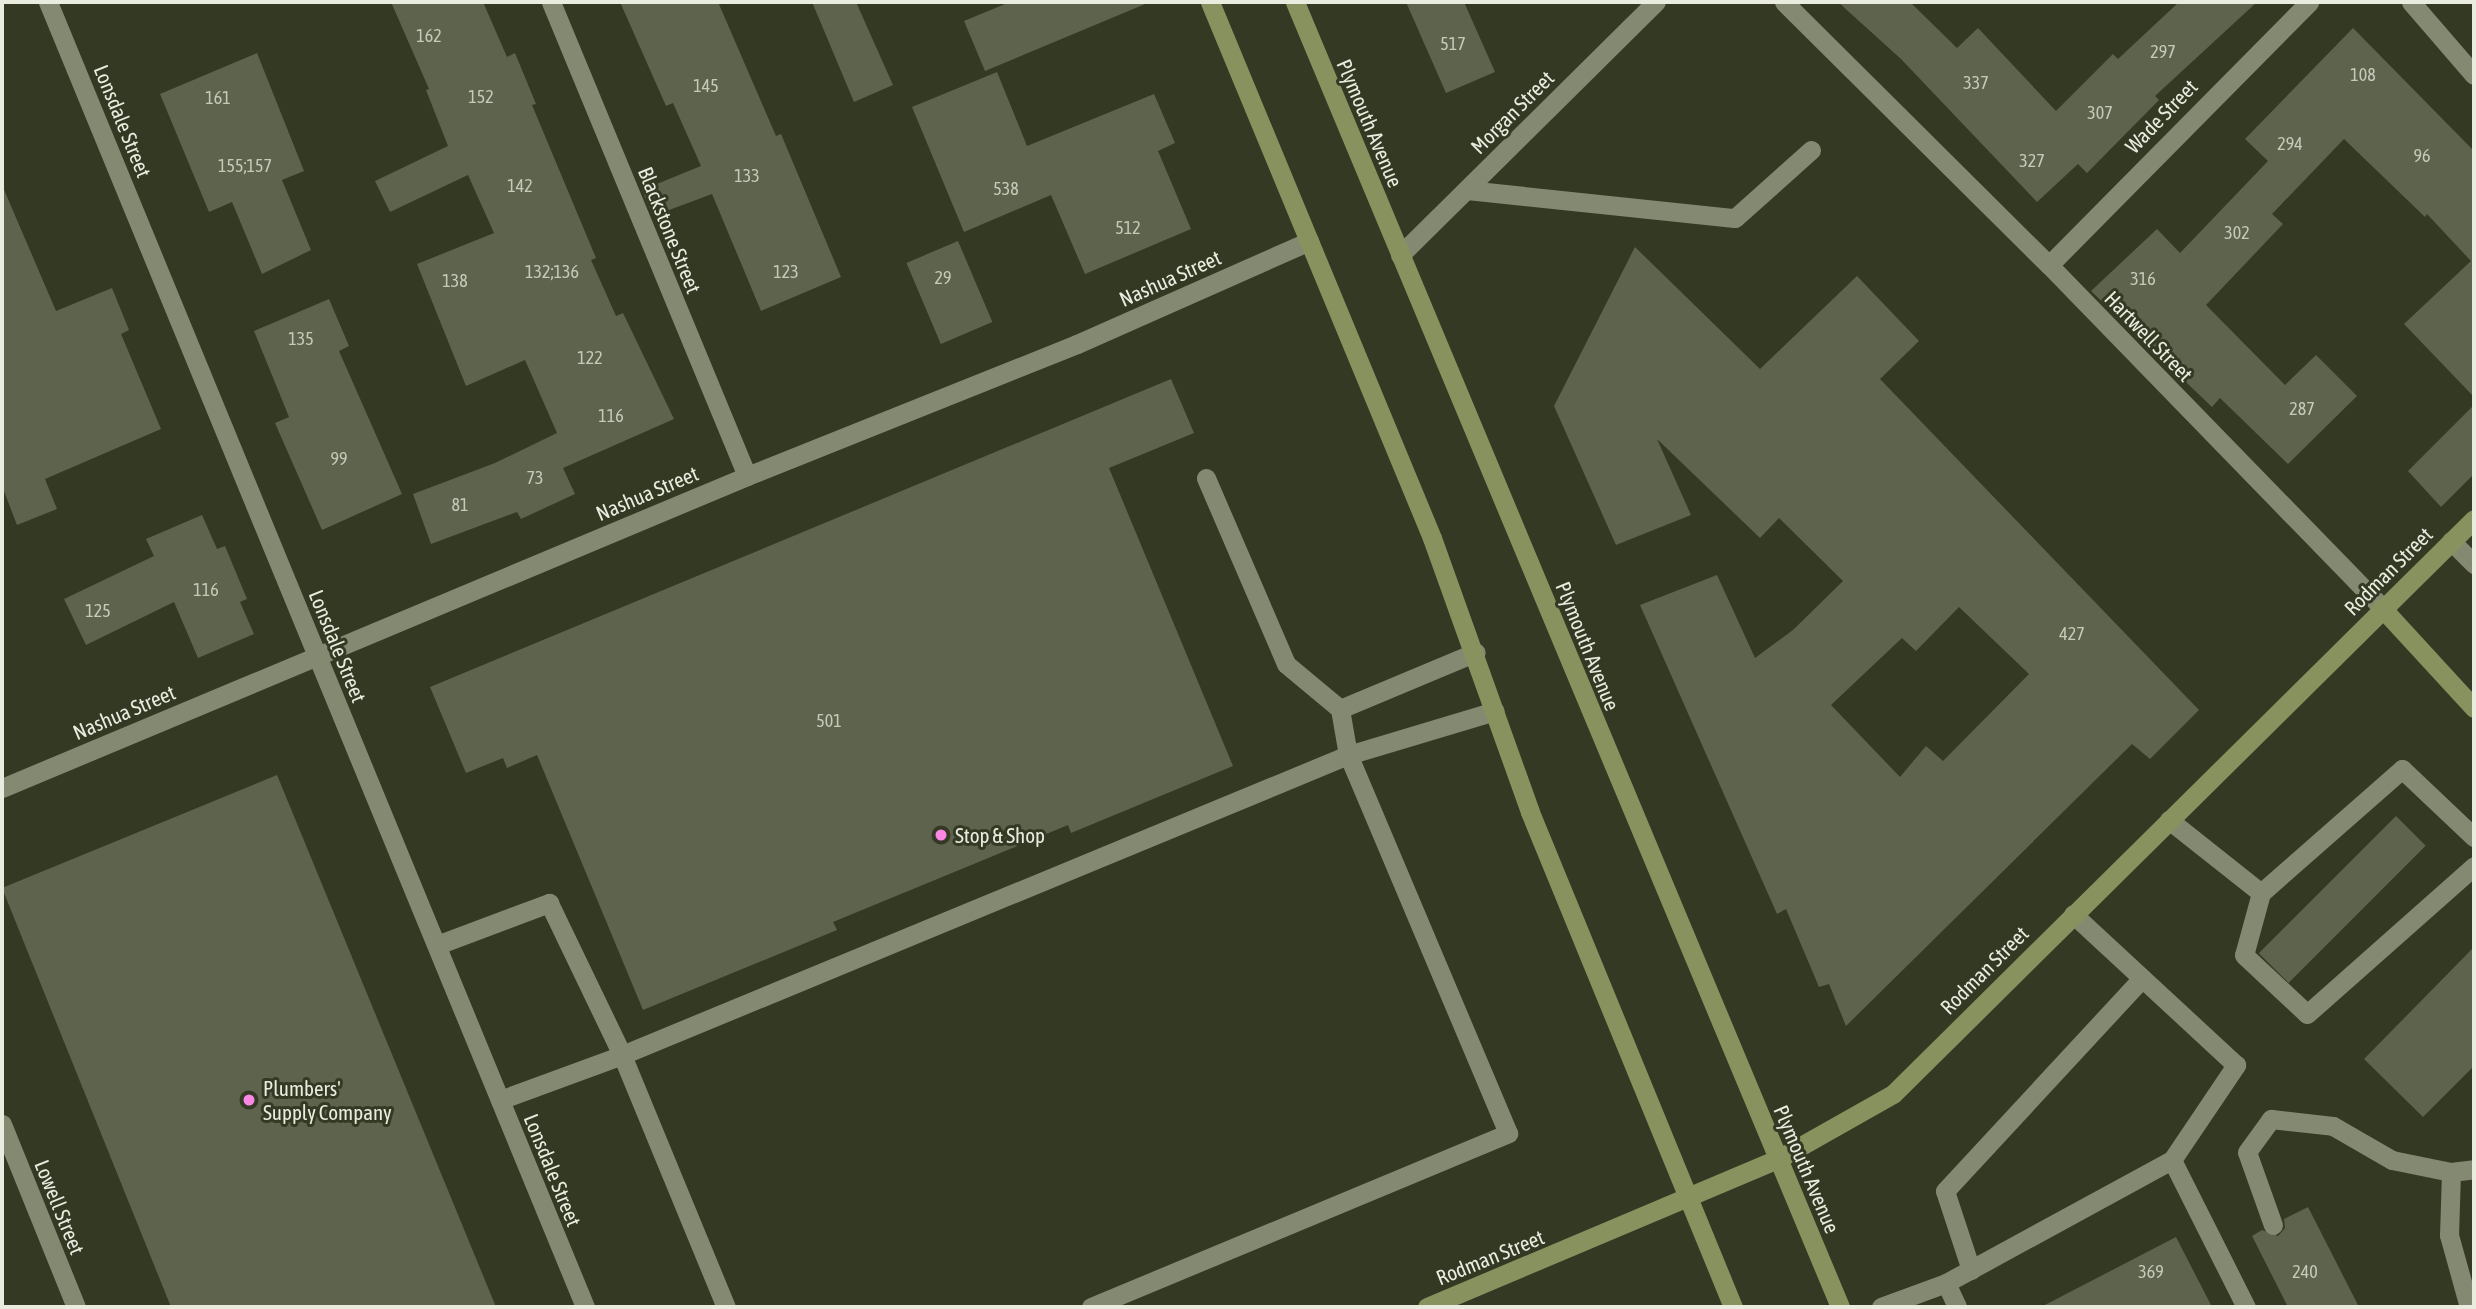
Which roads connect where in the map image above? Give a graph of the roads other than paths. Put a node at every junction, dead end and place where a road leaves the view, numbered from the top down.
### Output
1 (48, 2) edge
2 (551, 2) edge
3 (1210, 2) edge
4 (1295, 2) edge
5 (1656, 2) edge
6 (1784, 2) edge
7 (2309, 2) edge
8 (2411, 2) edge
9 (2474, 75) edge
10 (1811, 150) dead end
11 (1467, 190) junction
12 (1309, 241) junction
13 (1400, 255) junction
14 (2049, 265) junction
15 (747, 476) junction
16 (1206, 478) dead end
17 (2474, 519) edge
18 (2451, 541) junction
19 (2474, 564) edge
20 (2382, 608) junction
21 (1476, 652) junction
22 (318, 655) junction
23 (2474, 708) edge
24 (1340, 709) junction
25 (1495, 711) junction
26 (1348, 755) junction
27 (2, 788) edge
28 (2169, 820) junction
29 (2471, 826) edge
30 (2474, 866) edge
31 (2261, 893) junction
32 (2073, 914) junction
33 (437, 945) junction
34 (2142, 978) junction
35 (622, 1055) junction
36 (500, 1100) junction
37 (2, 1124) edge
38 (1778, 1159) junction
39 (2172, 1160) junction
40 (2474, 1169) edge
41 (2451, 1172) junction
42 (1689, 1199) junction
43 (2273, 1225) dead end
44 (1971, 1270) junction
45 (1946, 1283) junction
46 (1448, 1303) edge
47 (76, 1307) edge
48 (585, 1307) edge
49 (726, 1307) edge
50 (1091, 1307) edge
51 (1427, 1307) edge
52 (1733, 1307) edge
53 (1840, 1307) edge
54 (1881, 1307) edge
55 (1957, 1307) edge
56 (2246, 1307) edge
57 (2469, 1307) edge

1 - 22 street, Lonsdale Street
2 - 15 street, Blackstone Street
3 - 12 main road
4 - 13 main road, Plymouth Avenue
5 - 11 street, Morgan Street
6 - 14 street, Hartwell Street
7 - 14 street, Wade Street
8 - 9 street
10 - 11 street
11 - 13 street, Morgan Street
12 - 15 street, Nashua Street
12 - 21 main road
13 - 38 main road, Plymouth Avenue
14 - 20 street, Hartwell Street
15 - 22 street, Nashua Street
16 - 24 street
17 - 18 main road, Rodman Street
18 - 19 street
18 - 20 main road, Rodman Street
20 - 23 main road, Hartwell Street
20 - 28 main road, Rodman Street
21 - 24 street
21 - 25 main road
22 - 27 street, Nashua Street
22 - 33 street, Lonsdale Street
24 - 26 street
25 - 26 street
25 - 42 main road
26 - 35 street
26 - 50 street
28 - 31 street
28 - 32 main road, Rodman Street
29 - 31 street
30 - 31 street
32 - 34 street
32 - 38 main road, Rodman Street
33 - 35 street
33 - 36 street, Lonsdale Street
34 - 39 street
34 - 44 street
35 - 36 street
35 - 49 street
36 - 48 street, Lonsdale Street
37 - 47 street, Lowell Street
38 - 42 main road, Rodman Street
38 - 53 main road, Plymouth Avenue
39 - 44 street
39 - 56 street
40 - 41 street
41 - 43 street
41 - 57 street
42 - 46 main road, Rodman Street
42 - 52 main road
44 - 45 street
45 - 54 street
45 - 55 street
46 - 51 main road, Rodman Street

